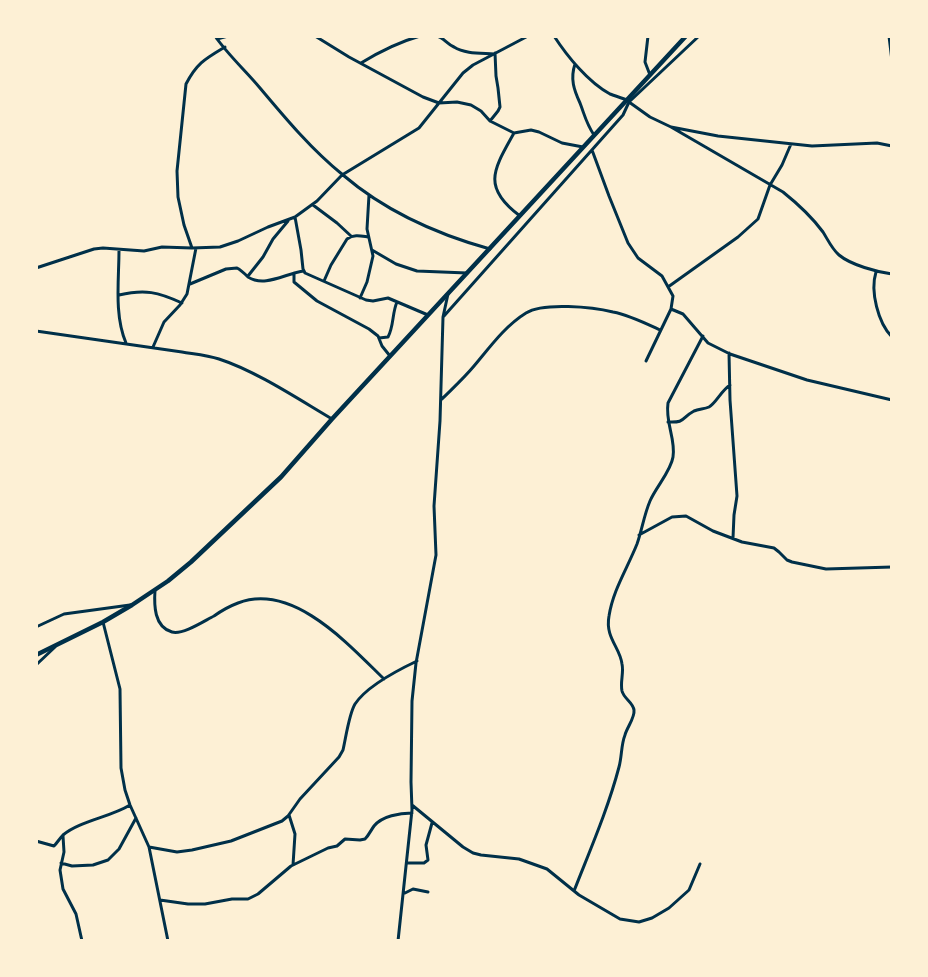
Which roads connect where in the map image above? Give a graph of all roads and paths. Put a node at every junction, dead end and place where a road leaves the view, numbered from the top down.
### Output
1 (228, 36) edge
2 (315, 36) edge
3 (420, 36) edge
4 (437, 36) edge
5 (528, 36) edge
6 (555, 36) edge
7 (648, 36) edge
8 (686, 36) edge
9 (699, 36) edge
10 (889, 36) edge
11 (216, 37) edge
12 (225, 47) junction
13 (494, 53) junction
14 (892, 61) edge
15 (361, 63) junction
16 (574, 64) junction
17 (651, 76) junction
18 (628, 101) junction
19 (439, 103) junction
20 (490, 121) junction
21 (671, 127) junction
22 (514, 133) junction
23 (594, 136) junction
24 (791, 144) junction
25 (892, 146) edge
26 (585, 147) junction
27 (592, 150) junction
28 (342, 175) junction
29 (770, 184) junction
30 (369, 195) junction
31 (313, 205) junction
32 (520, 216) junction
33 (295, 217) junction
34 (289, 220) junction
35 (351, 236) junction
36 (369, 237) junction
37 (194, 248) junction
38 (119, 249) junction
39 (490, 249) junction
40 (372, 250) junction
41 (36, 268) edge
42 (304, 271) junction
43 (876, 272) junction
44 (294, 273) junction
45 (468, 273) junction
46 (892, 274) edge
47 (247, 276) junction
48 (324, 281) junction
49 (189, 284) junction
50 (668, 287) junction
51 (449, 292) junction
52 (119, 295) junction
53 (360, 298) junction
54 (397, 302) junction
55 (182, 303) junction
56 (671, 309) junction
57 (428, 315) junction
58 (443, 317) junction
59 (660, 330) junction
60 (36, 331) edge
61 (702, 336) junction
62 (892, 337) edge
63 (379, 338) junction
64 (126, 343) junction
65 (153, 347) junction
66 (729, 353) junction
67 (390, 357) junction
68 (646, 361) dead end
69 (730, 385) junction
70 (892, 400) edge
71 (441, 401) junction
72 (332, 419) junction
73 (668, 422) junction
74 (639, 535) junction
75 (733, 538) junction
76 (892, 567) edge
77 (155, 590) junction
78 (132, 605) junction
79 (103, 622) junction
80 (36, 627) edge
81 (58, 644) junction
82 (36, 655) edge
83 (417, 660) junction
84 (36, 665) edge
85 (384, 679) junction
86 (130, 805) junction
87 (412, 806) junction
88 (412, 813) junction
89 (289, 815) junction
90 (136, 818) junction
91 (432, 823) junction
92 (63, 836) junction
93 (36, 841) edge
94 (149, 847) junction
95 (61, 863) junction
96 (407, 863) junction
97 (700, 864) dead end
98 (293, 865) junction
99 (574, 891) junction
100 (428, 892) dead end
101 (404, 895) junction
102 (160, 900) junction
103 (82, 941) edge
104 (168, 941) edge
105 (398, 941) edge

1 - 11 street
2 - 15 street
3 - 15 street
4 - 13 street
5 - 13 street
6 - 16 street
7 - 17 street
8 - 17 highway
9 - 18 street
10 - 14 street
11 - 12 street
12 - 28 street
12 - 37 street
13 - 19 street
13 - 20 street
15 - 19 street
16 - 18 street
16 - 23 street
17 - 18 highway
18 - 21 street
18 - 23 highway
18 - 27 street
19 - 20 street
19 - 28 street
20 - 22 street
21 - 24 street
21 - 29 street
22 - 26 street
22 - 32 street
23 - 26 highway
24 - 25 street
24 - 29 street
26 - 32 highway
27 - 50 street
27 - 58 street
28 - 30 street
28 - 31 street
29 - 43 street
29 - 50 street
30 - 36 street
30 - 39 street
31 - 33 street
31 - 35 street
32 - 39 highway
33 - 34 street
33 - 42 street
34 - 37 street
34 - 47 street
35 - 36 street
35 - 48 street
36 - 40 street
37 - 38 street
37 - 49 street
38 - 41 street
38 - 52 street
39 - 45 highway
40 - 45 street
40 - 53 street
42 - 44 street
42 - 48 street
43 - 46 street
43 - 62 street
44 - 47 street
44 - 63 street
45 - 51 highway
47 - 49 street
48 - 53 street
49 - 55 street
50 - 56 street
51 - 57 highway
51 - 58 street
52 - 55 street
52 - 64 street
53 - 54 street
54 - 57 street
54 - 63 street
55 - 65 street
56 - 59 street
56 - 61 street
57 - 67 highway
58 - 71 street
59 - 68 street
59 - 71 street
60 - 64 street
61 - 66 street
61 - 73 street
63 - 67 street
64 - 65 street
65 - 72 street
66 - 69 street
66 - 70 street
67 - 72 highway
69 - 73 street
69 - 75 street
71 - 83 street
72 - 77 highway
73 - 74 street
74 - 75 street
74 - 99 street
75 - 76 street
77 - 78 highway
77 - 85 street
78 - 79 highway
78 - 80 street
79 - 81 highway
79 - 86 street
81 - 82 highway
81 - 84 street
83 - 85 street
83 - 87 street
85 - 89 street
86 - 90 street
86 - 92 street
87 - 88 street
87 - 91 street
88 - 96 street
88 - 98 street
89 - 94 street
89 - 98 street
90 - 94 street
90 - 95 street
91 - 96 street
91 - 99 street
92 - 93 street
92 - 95 street
94 - 102 street
95 - 103 street
96 - 101 street
97 - 99 street
98 - 102 street
100 - 101 street
101 - 105 street
102 - 104 street

